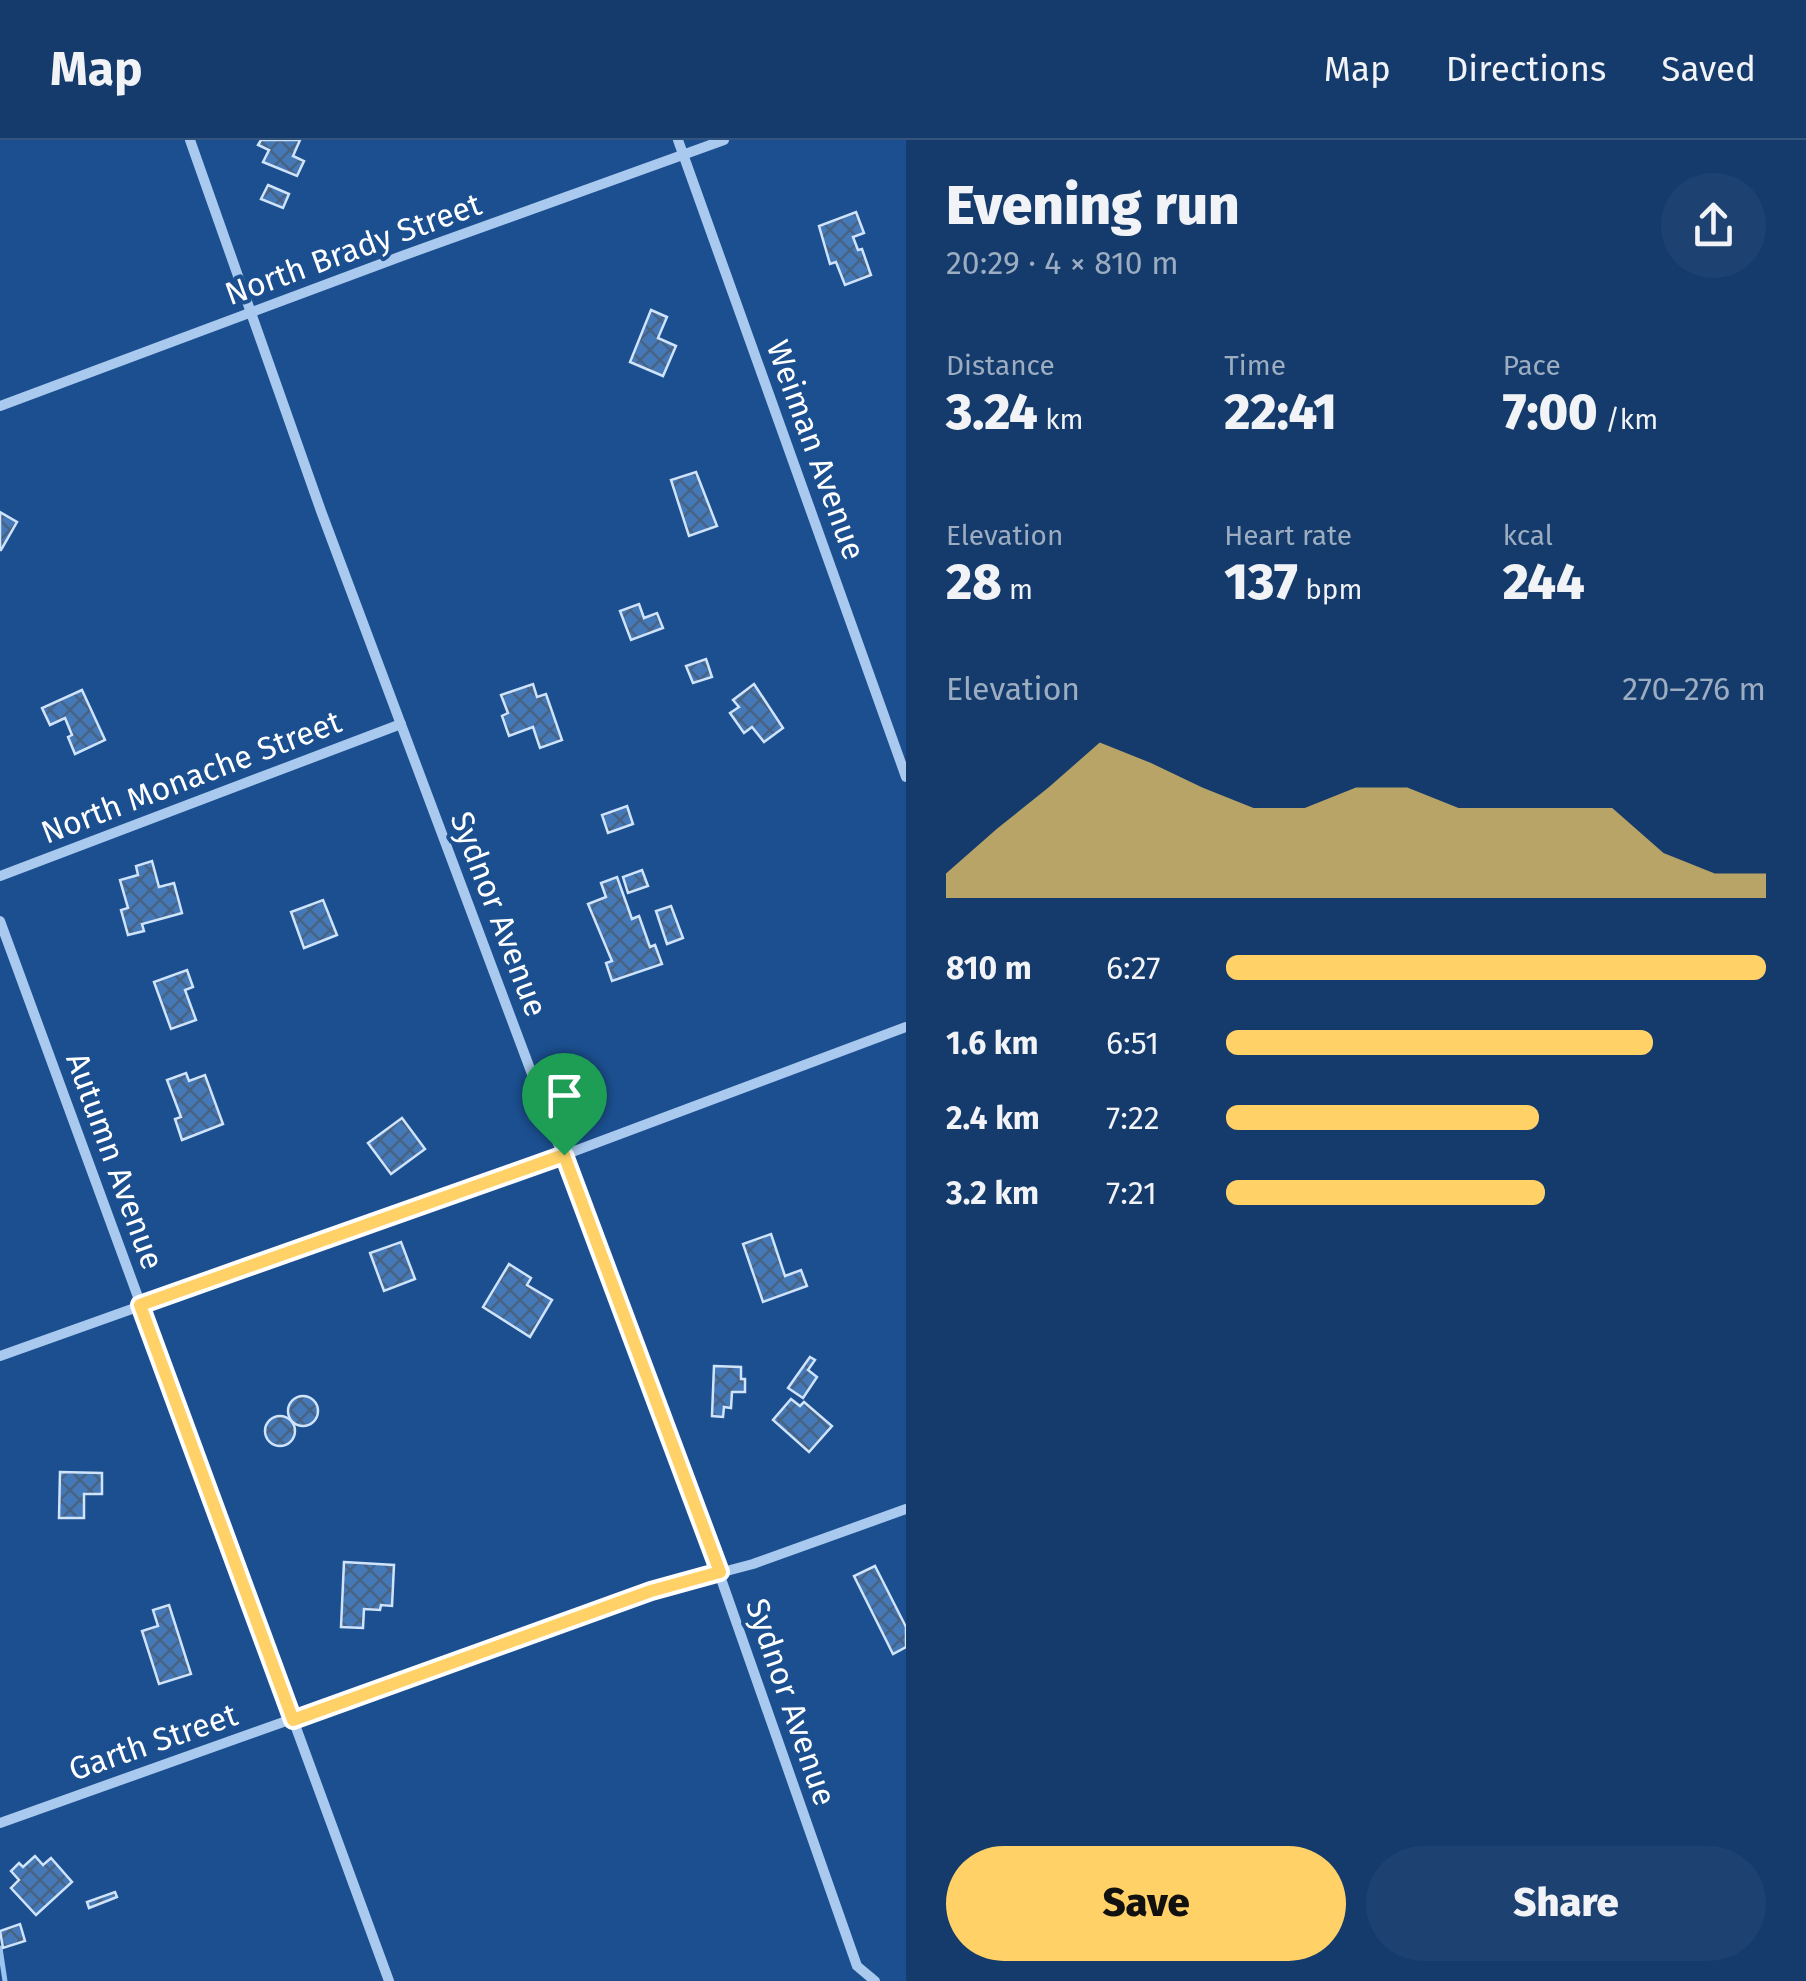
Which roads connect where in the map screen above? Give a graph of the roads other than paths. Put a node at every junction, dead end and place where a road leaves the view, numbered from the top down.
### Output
1 (190, 140) edge
2 (678, 140) edge
3 (724, 140) edge
4 (684, 155) junction
5 (252, 313) junction
6 (0, 406) edge
7 (400, 724) junction
8 (906, 777) edge
9 (0, 876) edge
10 (0, 921) edge
11 (906, 1027) edge
12 (564, 1155) junction
13 (140, 1305) junction
14 (0, 1356) edge
15 (906, 1509) edge
16 (720, 1572) junction
17 (293, 1720) junction
18 (0, 1823) edge
19 (389, 1981) edge
20 (874, 1981) edge

1 - 5 street, Sydnor Avenue
2 - 4 street, Weiman Avenue
3 - 4 street, North Brady Street
4 - 5 street, North Brady Street
4 - 8 street, Weiman Avenue
5 - 6 street, North Brady Street
5 - 7 street, Sydnor Avenue
7 - 9 street, North Monache Street
7 - 12 street, Sydnor Avenue
10 - 13 street, Autumn Avenue
11 - 12 street
12 - 13 street
12 - 16 street, Sydnor Avenue
13 - 14 street
13 - 17 street, Autumn Avenue
15 - 16 street, Garth Street
16 - 17 street, Garth Street
16 - 20 street, Sydnor Avenue
17 - 18 street, Garth Street
17 - 19 street, Autumn Avenue

